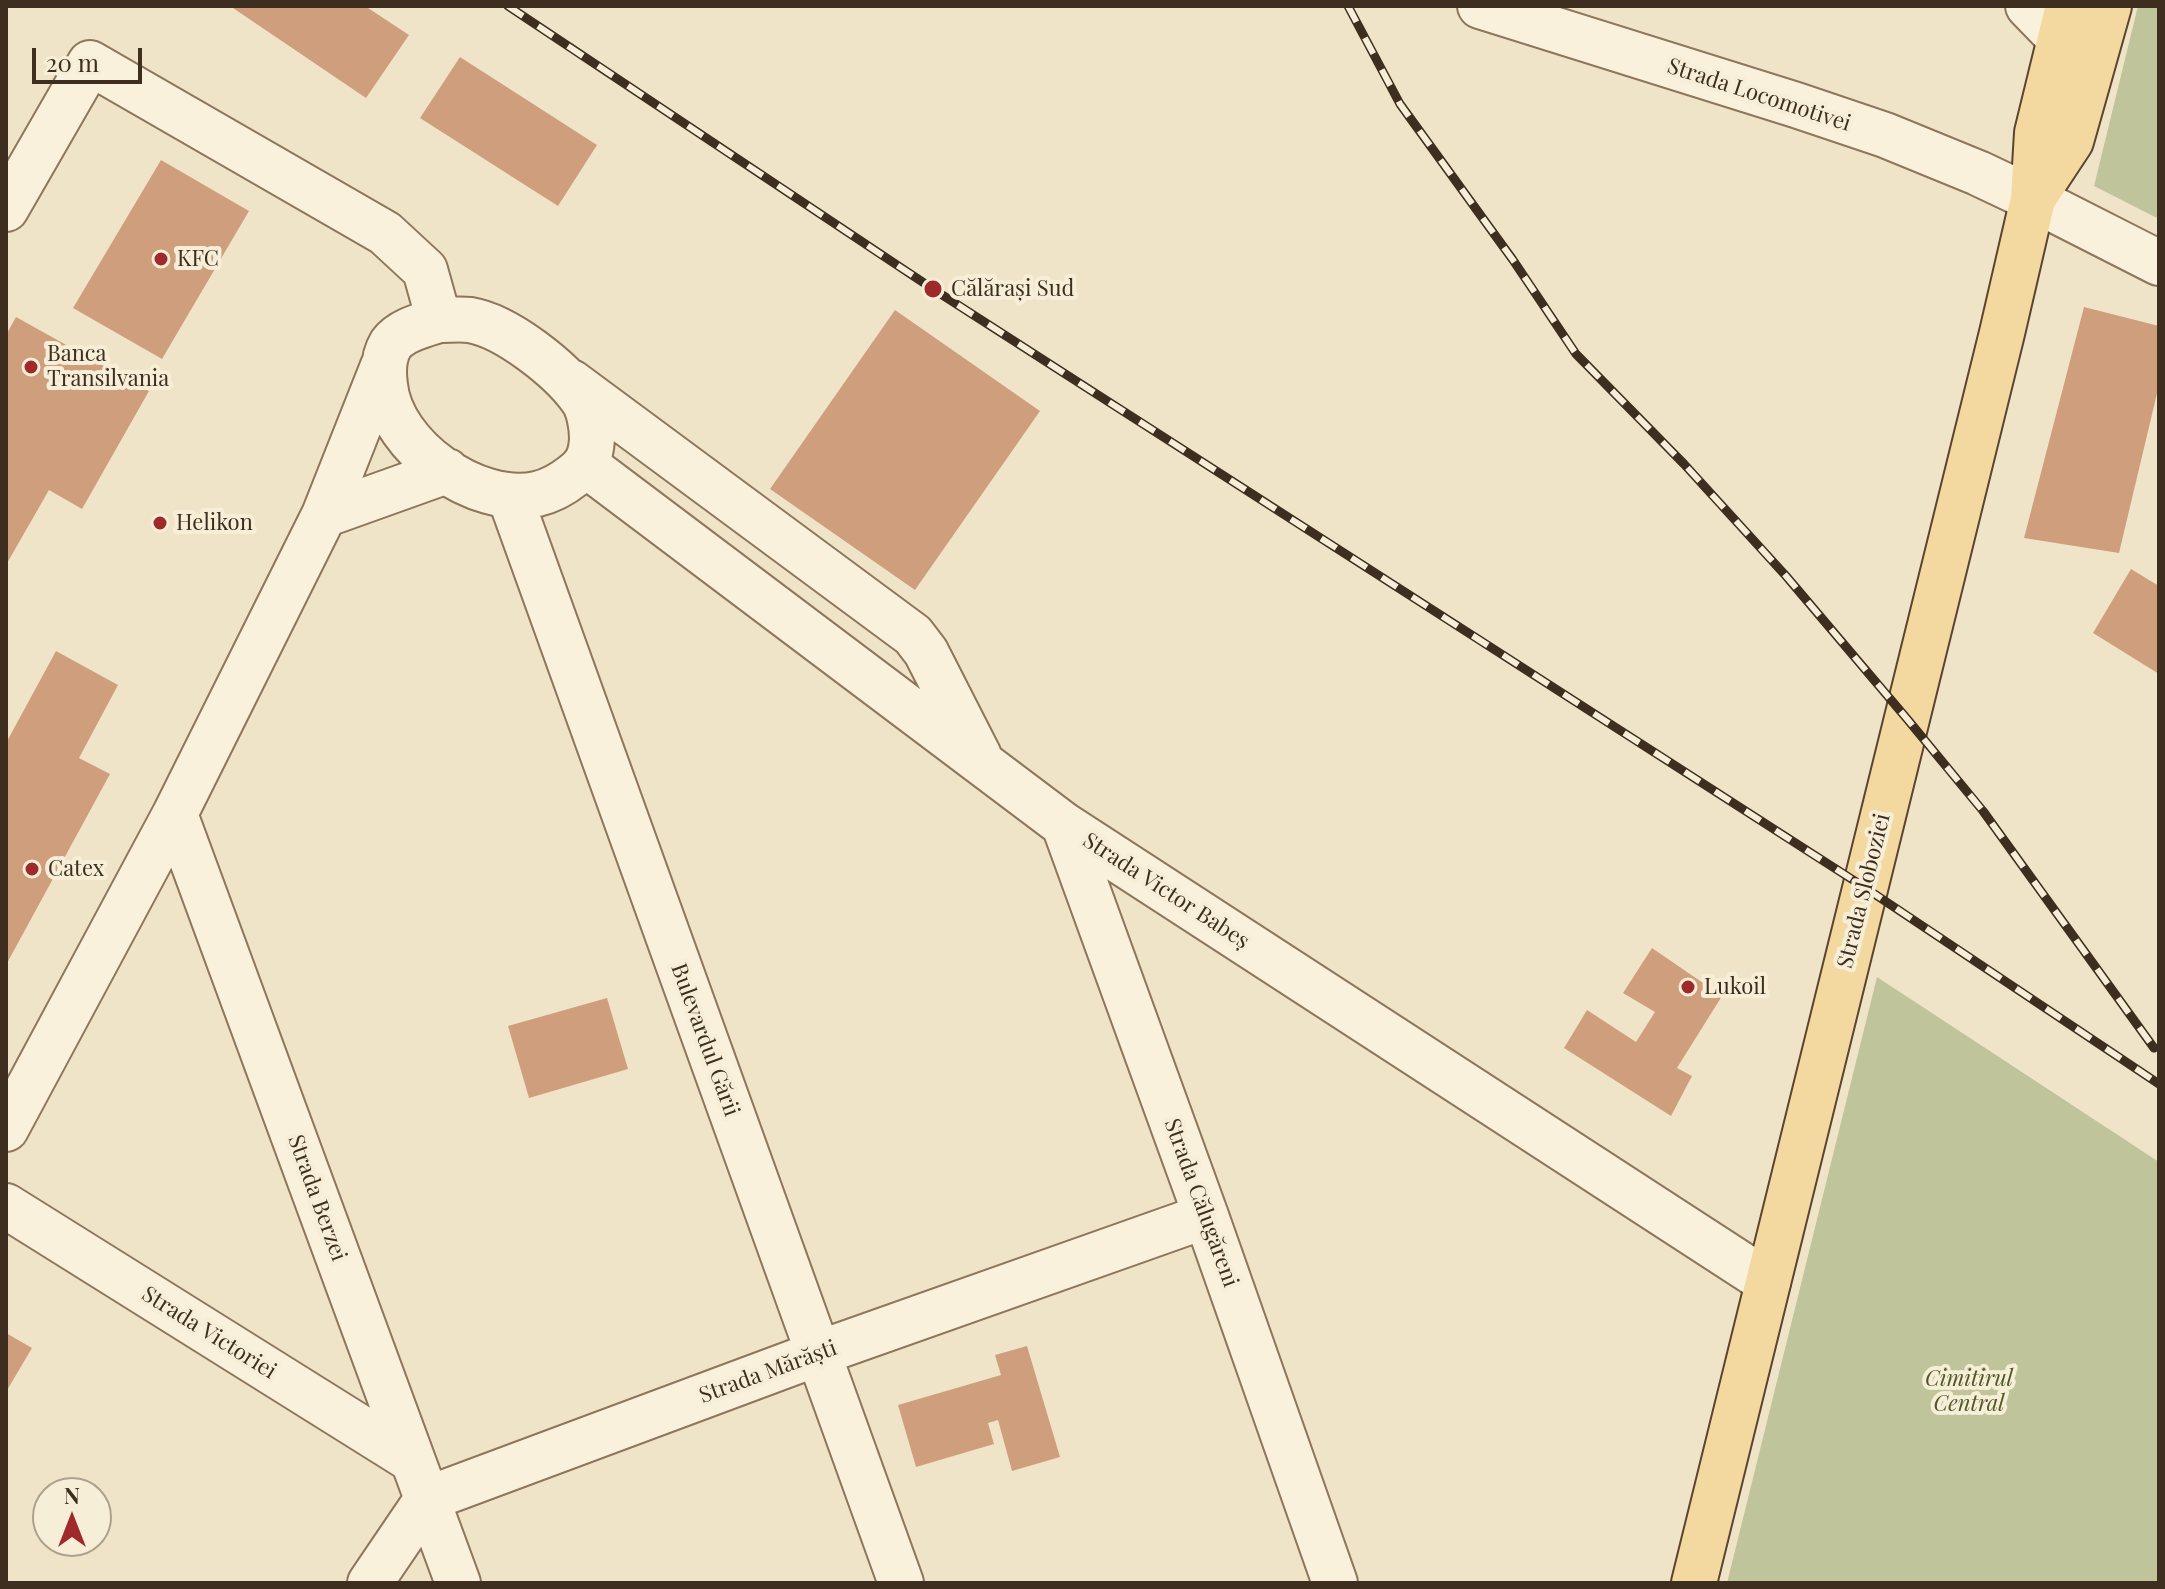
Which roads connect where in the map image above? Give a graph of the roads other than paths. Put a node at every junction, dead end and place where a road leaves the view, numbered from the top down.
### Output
1 (1480, 6) edge
2 (2028, 6) edge
3 (2109, 6) edge
4 (2064, 22) edge
5 (2033, 199) junction
6 (6, 209) edge
7 (2159, 263) edge
8 (439, 320) junction
9 (383, 366) junction
10 (561, 374) junction
11 (586, 465) junction
12 (447, 471) junction
13 (510, 497) junction
14 (324, 515) junction
15 (984, 765) junction
16 (175, 814) junction
17 (1064, 825) junction
18 (6, 1129) edge
19 (6, 1206) edge
20 (1206, 1216) junction
21 (1768, 1282) junction
22 (819, 1353) junction
23 (420, 1480) junction
24 (370, 1583) edge
25 (458, 1583) edge
26 (901, 1583) edge
27 (1335, 1583) edge
28 (1694, 1583) edge

1 - 5 street, Strada Locomotivei
2 - 4 street
3 - 5 main road, Strada Sloboziei
4 - 5 main road, Strada Sloboziei
5 - 7 street, Strada Locomotivei
5 - 21 main road, Strada Sloboziei
6 - 8 street
8 - 9 street
8 - 10 street
9 - 12 street
9 - 14 street
10 - 11 street
10 - 15 street
11 - 13 street
11 - 15 street, Strada Victor Babeș
12 - 13 street
12 - 14 street
13 - 22 street, Bulevardul Gării
14 - 16 street
15 - 17 street, Strada Victor Babeș
16 - 18 street
16 - 23 street, Strada Berzei
17 - 20 street, Strada Călugăreni
17 - 21 street, Strada Victor Babeș
19 - 23 street, Strada Victoriei
20 - 22 street, Strada Mărăști
20 - 27 street, Strada Călugăreni
21 - 28 main road, Strada Sloboziei
22 - 23 street, Strada Mărăști
22 - 26 street, Bulevardul Gării
23 - 24 street
23 - 25 street, Strada Berzei

